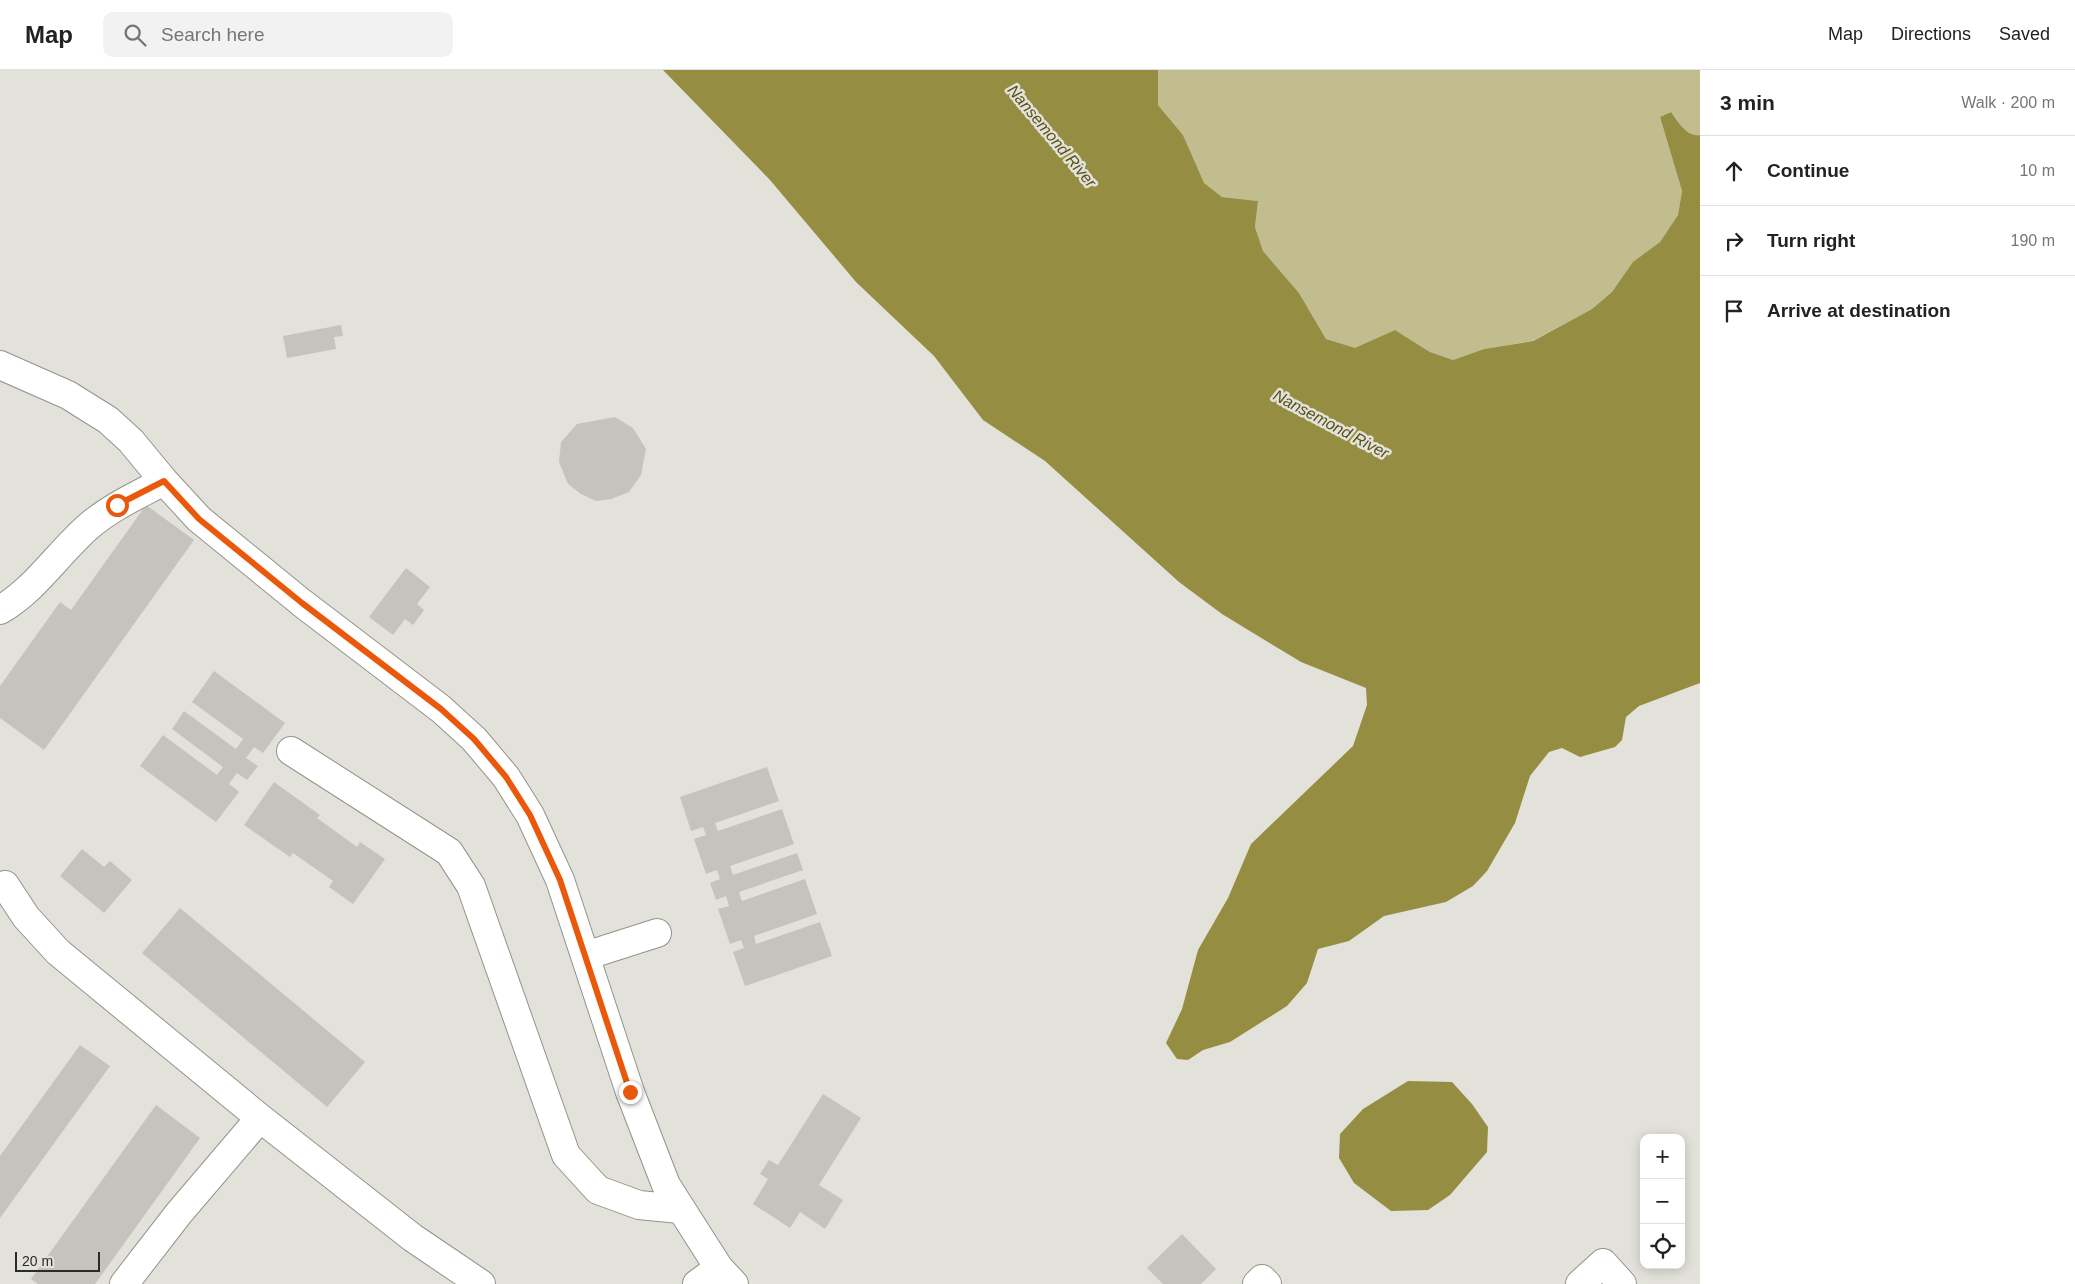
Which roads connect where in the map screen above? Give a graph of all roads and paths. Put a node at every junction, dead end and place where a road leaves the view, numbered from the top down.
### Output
1 (0, 365) edge
2 (164, 481) junction
3 (0, 610) edge
4 (291, 751) dead end
5 (5, 885) dead end
6 (657, 932) dead end
7 (585, 956) junction
8 (260, 1118) junction
9 (680, 1210) junction
10 (726, 1276) edge
11 (124, 1284) edge
12 (480, 1284) edge
13 (697, 1284) edge
14 (1256, 1284) edge
15 (1267, 1284) edge
16 (1580, 1284) edge
17 (1622, 1284) edge

1 - 2 lane
2 - 3 lane
2 - 7 lane
4 - 9 lane
5 - 8 lane
6 - 7 lane
7 - 9 lane
8 - 11 lane
8 - 12 lane
9 - 10 lane
10 - 13 lane
14 - 15 lane
16 - 17 lane

